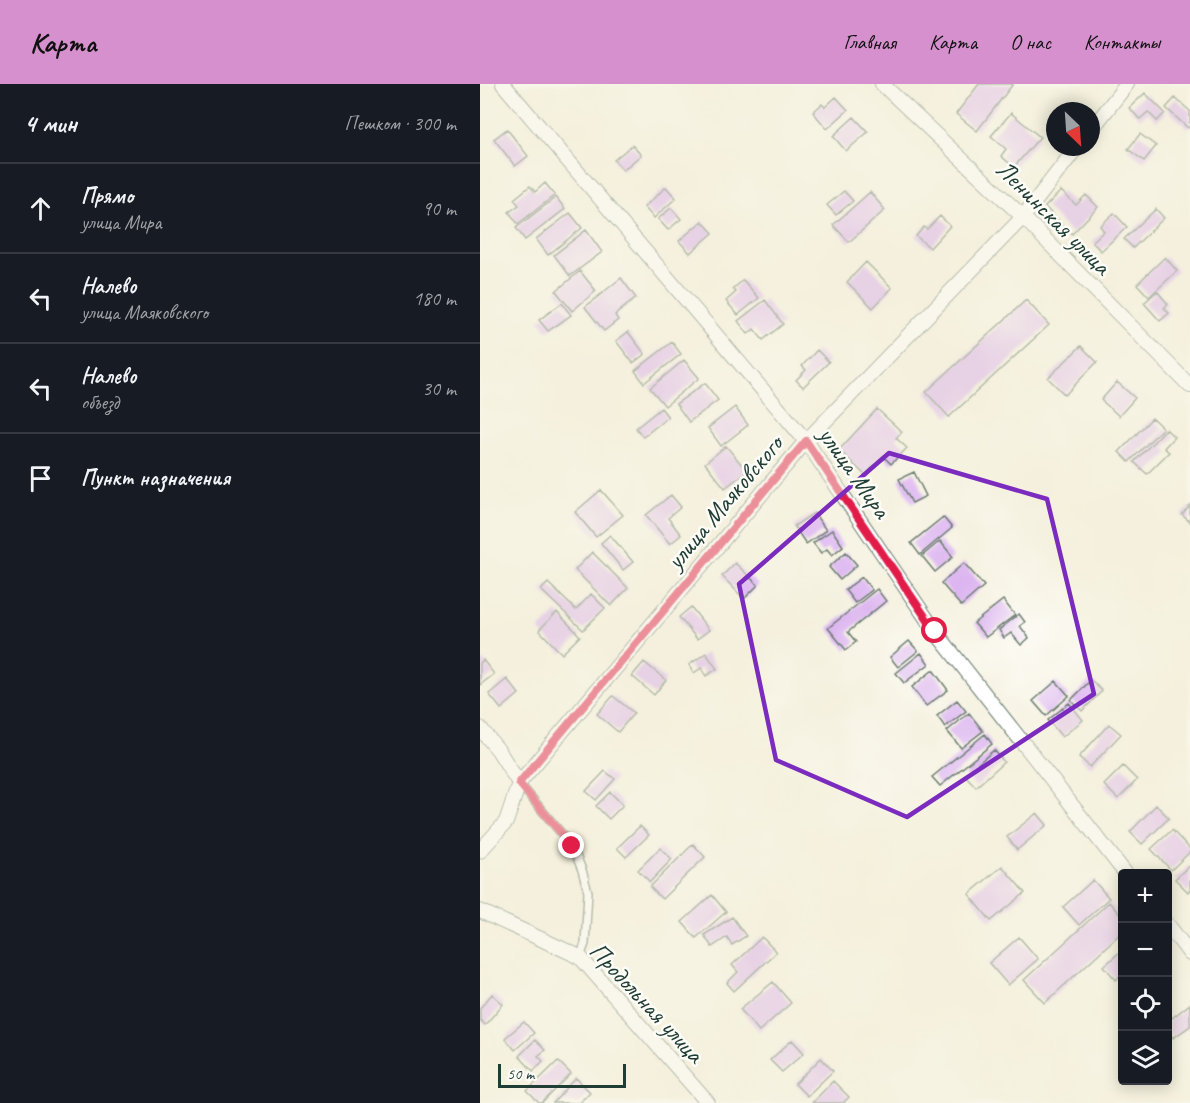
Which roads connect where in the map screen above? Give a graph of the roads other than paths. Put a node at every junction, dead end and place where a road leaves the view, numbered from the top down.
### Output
1 (503, 84) edge
2 (882, 84) edge
3 (1127, 84) edge
4 (1100, 118) edge
5 (1070, 156) edge
6 (1023, 217) junction
7 (1190, 386) edge
8 (806, 441) junction
9 (480, 728) edge
10 (519, 783) junction
11 (480, 851) edge
12 (1123, 869) edge
13 (480, 911) edge
14 (1172, 932) edge
15 (1190, 954) edge
16 (580, 957) junction
17 (708, 1103) edge

1 - 8 street, улица Мира
2 - 6 street, Ленинская улица
3 - 4 street
5 - 6 street, улица Маяковского
6 - 7 street, Ленинская улица
6 - 8 street, улица Маяковского
8 - 10 street, улица Маяковского
8 - 12 street, улица Мира
9 - 10 street
10 - 11 street, улица Маяковского
10 - 16 lane
13 - 16 street, Продольная улица
14 - 15 street
16 - 17 street, Продольная улица

